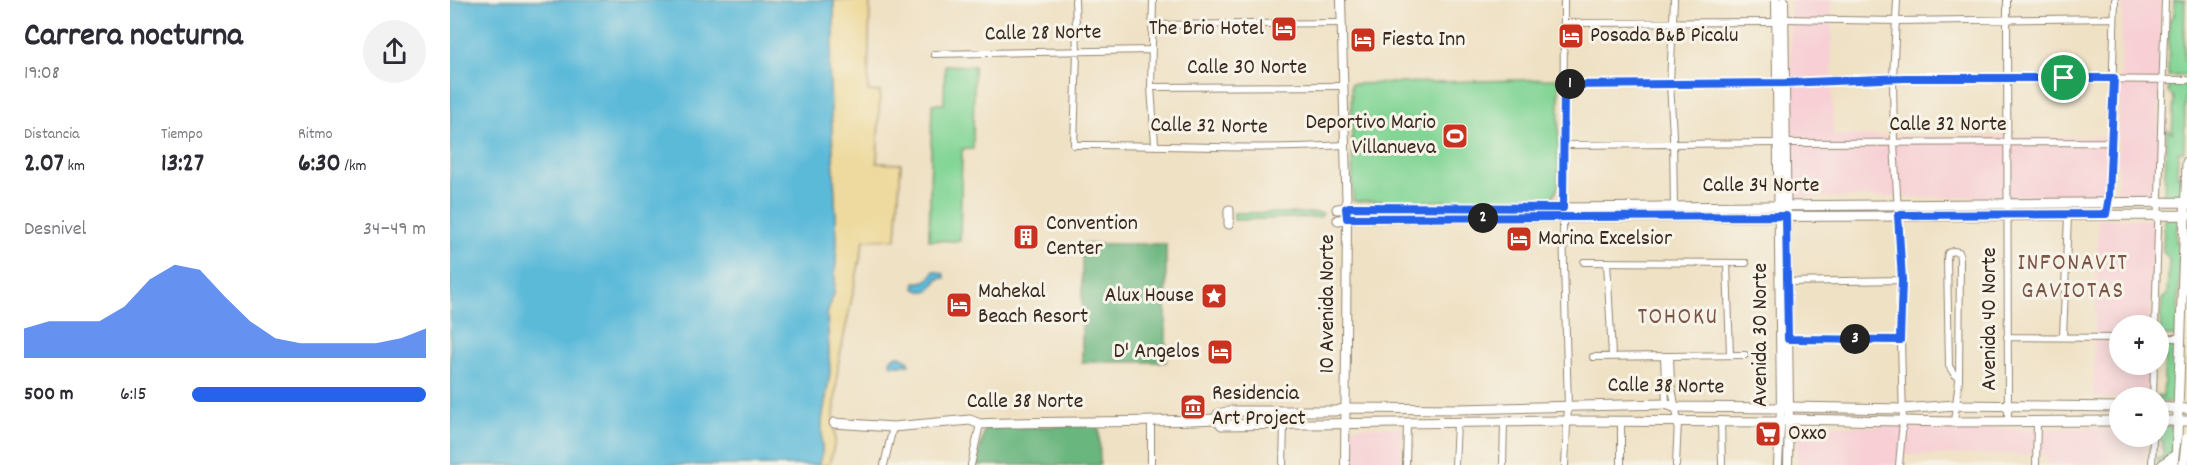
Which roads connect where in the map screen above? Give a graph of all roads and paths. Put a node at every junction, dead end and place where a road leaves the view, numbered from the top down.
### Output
1 (1075, 0) edge
2 (1153, 0) edge
3 (1341, 0) edge
4 (1564, 0) edge
5 (1674, 0) edge
6 (1776, 0) edge
7 (1784, 0) edge
8 (1897, 0) edge
9 (2007, 0) edge
10 (2115, 0) edge
11 (2165, 0) edge
12 (2114, 18) junction
13 (1784, 19) junction
14 (2007, 19) junction
15 (1672, 21) junction
16 (1897, 21) junction
17 (1776, 22) junction
18 (1342, 23) junction
19 (1564, 24) junction
20 (1154, 25) junction
21 (1152, 50) junction
22 (1077, 52) junction
23 (934, 54) dead end
24 (1893, 78) junction
25 (2114, 78) junction
26 (2006, 79) junction
27 (2164, 80) junction
28 (2187, 80) edge
29 (1781, 82) junction
30 (1670, 83) junction
31 (1564, 85) junction
32 (1342, 86) junction
33 (1151, 87) junction
34 (2006, 142) junction
35 (2110, 142) junction
36 (1781, 143) junction
37 (1894, 143) junction
38 (1155, 144) junction
39 (1344, 145) junction
40 (1563, 145) junction
41 (1673, 145) junction
42 (2187, 162) edge
43 (2160, 202) junction
44 (2186, 202) edge
45 (2108, 204) junction
46 (1782, 205) junction
47 (1897, 205) junction
48 (2008, 205) junction
49 (1674, 206) junction
50 (1342, 208) junction
51 (1563, 208) junction
52 (1229, 210) dead end
53 (1459, 213) junction
54 (2106, 214) junction
55 (1898, 215) junction
56 (2159, 215) junction
57 (2185, 215) edge
58 (1782, 216) junction
59 (2008, 216) junction
60 (2068, 216) junction
61 (1675, 217) junction
62 (1563, 218) junction
63 (1342, 219) junction
64 (1229, 224) dead end
65 (1584, 262) dead end
66 (1607, 262) junction
67 (1727, 263) junction
68 (1746, 263) dead end
69 (1902, 280) junction
70 (1787, 282) junction
71 (2155, 315) edge
72 (2007, 337) junction
73 (2063, 337) junction
74 (2109, 338) edge
75 (2169, 338) edge
76 (2181, 338) junction
77 (1788, 339) junction
78 (1900, 340) junction
79 (1730, 355) junction
80 (1745, 355) dead end
81 (1612, 356) junction
82 (1593, 357) dead end
83 (1667, 357) junction
84 (2180, 357) junction
85 (2187, 366) edge
86 (1959, 377) junction
87 (1670, 405) junction
88 (1955, 405) junction
89 (2008, 405) junction
90 (1568, 406) junction
91 (2109, 406) edge
92 (1347, 408) junction
93 (1785, 408) junction
94 (1459, 409) junction
95 (1903, 409) junction
96 (2183, 409) edge
97 (1216, 419) junction
98 (1721, 420) junction
99 (1784, 420) junction
100 (1566, 421) junction
101 (1621, 421) junction
102 (1678, 421) junction
103 (1903, 421) junction
104 (2109, 421) edge
105 (2183, 421) edge
106 (1151, 422) junction
107 (1347, 422) junction
108 (1954, 422) junction
109 (2008, 422) junction
110 (2037, 422) junction
111 (834, 423) dead end
112 (1456, 423) junction
113 (1504, 423) junction
114 (980, 424) junction
115 (1284, 424) junction
116 (1407, 424) junction
117 (893, 427) junction
118 (2187, 439) edge
119 (2153, 447) edge
120 (2187, 449) edge
121 (2177, 453) junction
122 (884, 465) edge
123 (971, 465) edge
124 (1151, 465) edge
125 (1283, 465) edge
126 (1345, 465) edge
127 (1406, 465) edge
128 (1455, 465) edge
129 (1503, 465) edge
130 (1565, 465) edge
131 (1621, 465) edge
132 (1676, 465) edge
133 (1722, 465) edge
134 (1778, 465) edge
135 (1788, 465) edge
136 (1899, 465) edge
137 (2036, 465) edge
138 (2152, 465) edge
139 (2162, 465) edge
140 (2176, 465) edge
141 (2184, 465) edge

1 - 22 street
2 - 20 street
3 - 18 street, 10 Avenida Norte
4 - 19 street
5 - 15 street
6 - 17 street
7 - 13 street
8 - 16 street
9 - 14 street, Avenida 40 Norte
10 - 12 street
11 - 27 street
12 - 14 street
12 - 25 street
13 - 16 street
13 - 29 street
14 - 16 street
14 - 26 street, Avenida 40 Norte
15 - 17 street
15 - 19 street
15 - 30 street
16 - 24 street
17 - 29 street
18 - 20 street
18 - 32 street, 10 Avenida Norte
19 - 31 street
20 - 21 street
21 - 22 street, Calle 28 Norte
21 - 33 street
22 - 23 street, Calle 28 Norte
22 - 38 street, Calle 32 Norte
24 - 26 street
24 - 29 street
24 - 37 street
25 - 26 street
25 - 27 street
25 - 35 street
26 - 34 street, Avenida 40 Norte
27 - 28 street
27 - 43 street
29 - 30 street
29 - 36 street
30 - 31 street
30 - 41 street
31 - 40 street
32 - 33 street, Calle 30 Norte
32 - 39 street, 10 Avenida Norte
33 - 38 street
34 - 35 street, Calle 32 Norte
34 - 37 street, Calle 32 Norte
34 - 48 street, Avenida 40 Norte
35 - 45 street
36 - 37 street, Calle 32 Norte
36 - 41 street, Calle 32 Norte
36 - 46 street, Avenida 30 Norte
37 - 47 street
38 - 39 street, Calle 32 Norte
39 - 50 street, 10 Avenida Norte
40 - 41 street, Calle 32 Norte
40 - 51 street
41 - 49 street
42 - 44 main road
43 - 44 main road, Calle 34 Norte
43 - 45 main road, Calle 34 Norte
43 - 56 street
44 - 57 main road
45 - 48 main road, Calle 34 Norte
45 - 54 street
46 - 47 main road, Calle 34 Norte
46 - 49 main road, Calle 34 Norte
46 - 58 street, Avenida 30 Norte
47 - 48 main road, Calle 34 Norte
47 - 55 street
48 - 59 street, Avenida 40 Norte
49 - 51 main road, Calle 34 Norte
49 - 61 street
50 - 53 main road, Calle 34 Norte
50 - 63 street, 10 Avenida Norte
51 - 53 main road, Calle 34 Norte
51 - 62 street
52 - 64 main road
53 - 62 main road, Calle 34 Norte
53 - 63 main road, Calle 34 Norte
54 - 56 main road, Calle 34 Norte
54 - 60 main road, Calle 34 Norte
55 - 58 main road, Calle 34 Norte
55 - 59 main road, Calle 34 Norte
55 - 69 street
56 - 57 main road, Calle 34 Norte
56 - 71 street
57 - 76 main road
58 - 61 main road, Calle 34 Norte
58 - 70 street, Avenida 30 Norte
58 - 93 street, Avenida 30 Norte
59 - 60 main road, Calle 34 Norte
59 - 72 street, Avenida 40 Norte
60 - 73 street
61 - 62 main road, Calle 34 Norte
62 - 90 street
63 - 92 street, 10 Avenida Norte
65 - 66 street
66 - 67 street
66 - 81 street
67 - 68 street
67 - 79 street
69 - 70 street
69 - 78 street
70 - 77 street, Avenida 30 Norte
72 - 73 street
72 - 89 street, Avenida 40 Norte
73 - 74 street
75 - 76 street
76 - 84 main road
77 - 78 street
77 - 93 street, Avenida 30 Norte
78 - 95 street
79 - 80 street
79 - 83 street
81 - 82 street
81 - 83 street
83 - 87 street
84 - 85 main road
84 - 96 main road
86 - 86 street
86 - 88 street
87 - 90 main road, Calle 38 Norte
87 - 93 main road, Calle 38 Norte
87 - 102 street
88 - 89 main road, Calle 38 Norte
88 - 95 main road, Calle 38 Norte
88 - 108 street
89 - 91 main road, Calle 38 Norte
89 - 109 street, Avenida 40 Norte
90 - 94 main road, Calle 38 Norte
90 - 100 street
92 - 94 main road, Calle 38 Norte
92 - 97 main road, Calle 38 Norte
92 - 107 street, 10 Avenida Norte
93 - 95 main road, Calle 38 Norte
93 - 99 street, Avenida 30 Norte
94 - 112 main road
95 - 103 street
96 - 105 main road
97 - 106 main road, Calle 38 Norte
97 - 115 main road, Calle 38 Norte
98 - 99 main road, Calle 38 Norte
98 - 102 main road, Calle 38 Norte
98 - 133 street
99 - 103 main road, Calle 38 Norte
99 - 134 street, Avenida 30 Norte
99 - 135 street, Avenida 30 Norte
100 - 101 main road, Calle 38 Norte
100 - 113 main road, Calle 38 Norte
100 - 130 street
101 - 102 main road, Calle 38 Norte
101 - 131 street
102 - 132 street
103 - 108 main road, Calle 38 Norte
103 - 136 street
104 - 110 main road, Calle 38 Norte
105 - 121 main road
106 - 114 main road, Calle 38 Norte
106 - 124 street
107 - 115 main road, Calle 38 Norte
107 - 116 main road, Calle 38 Norte
107 - 126 street, 10 Avenida Norte
108 - 109 main road, Calle 38 Norte
109 - 110 main road, Calle 38 Norte
110 - 137 street
111 - 117 main road, Calle 38 Norte
112 - 113 main road, Calle 38 Norte
112 - 116 main road, Calle 38 Norte
112 - 128 street
113 - 129 street
114 - 117 main road, Calle 38 Norte
114 - 123 street
115 - 125 street
116 - 127 street
117 - 122 street
118 - 141 highway, bridge
119 - 138 street
120 - 121 main road
121 - 139 main road
121 - 140 main road

